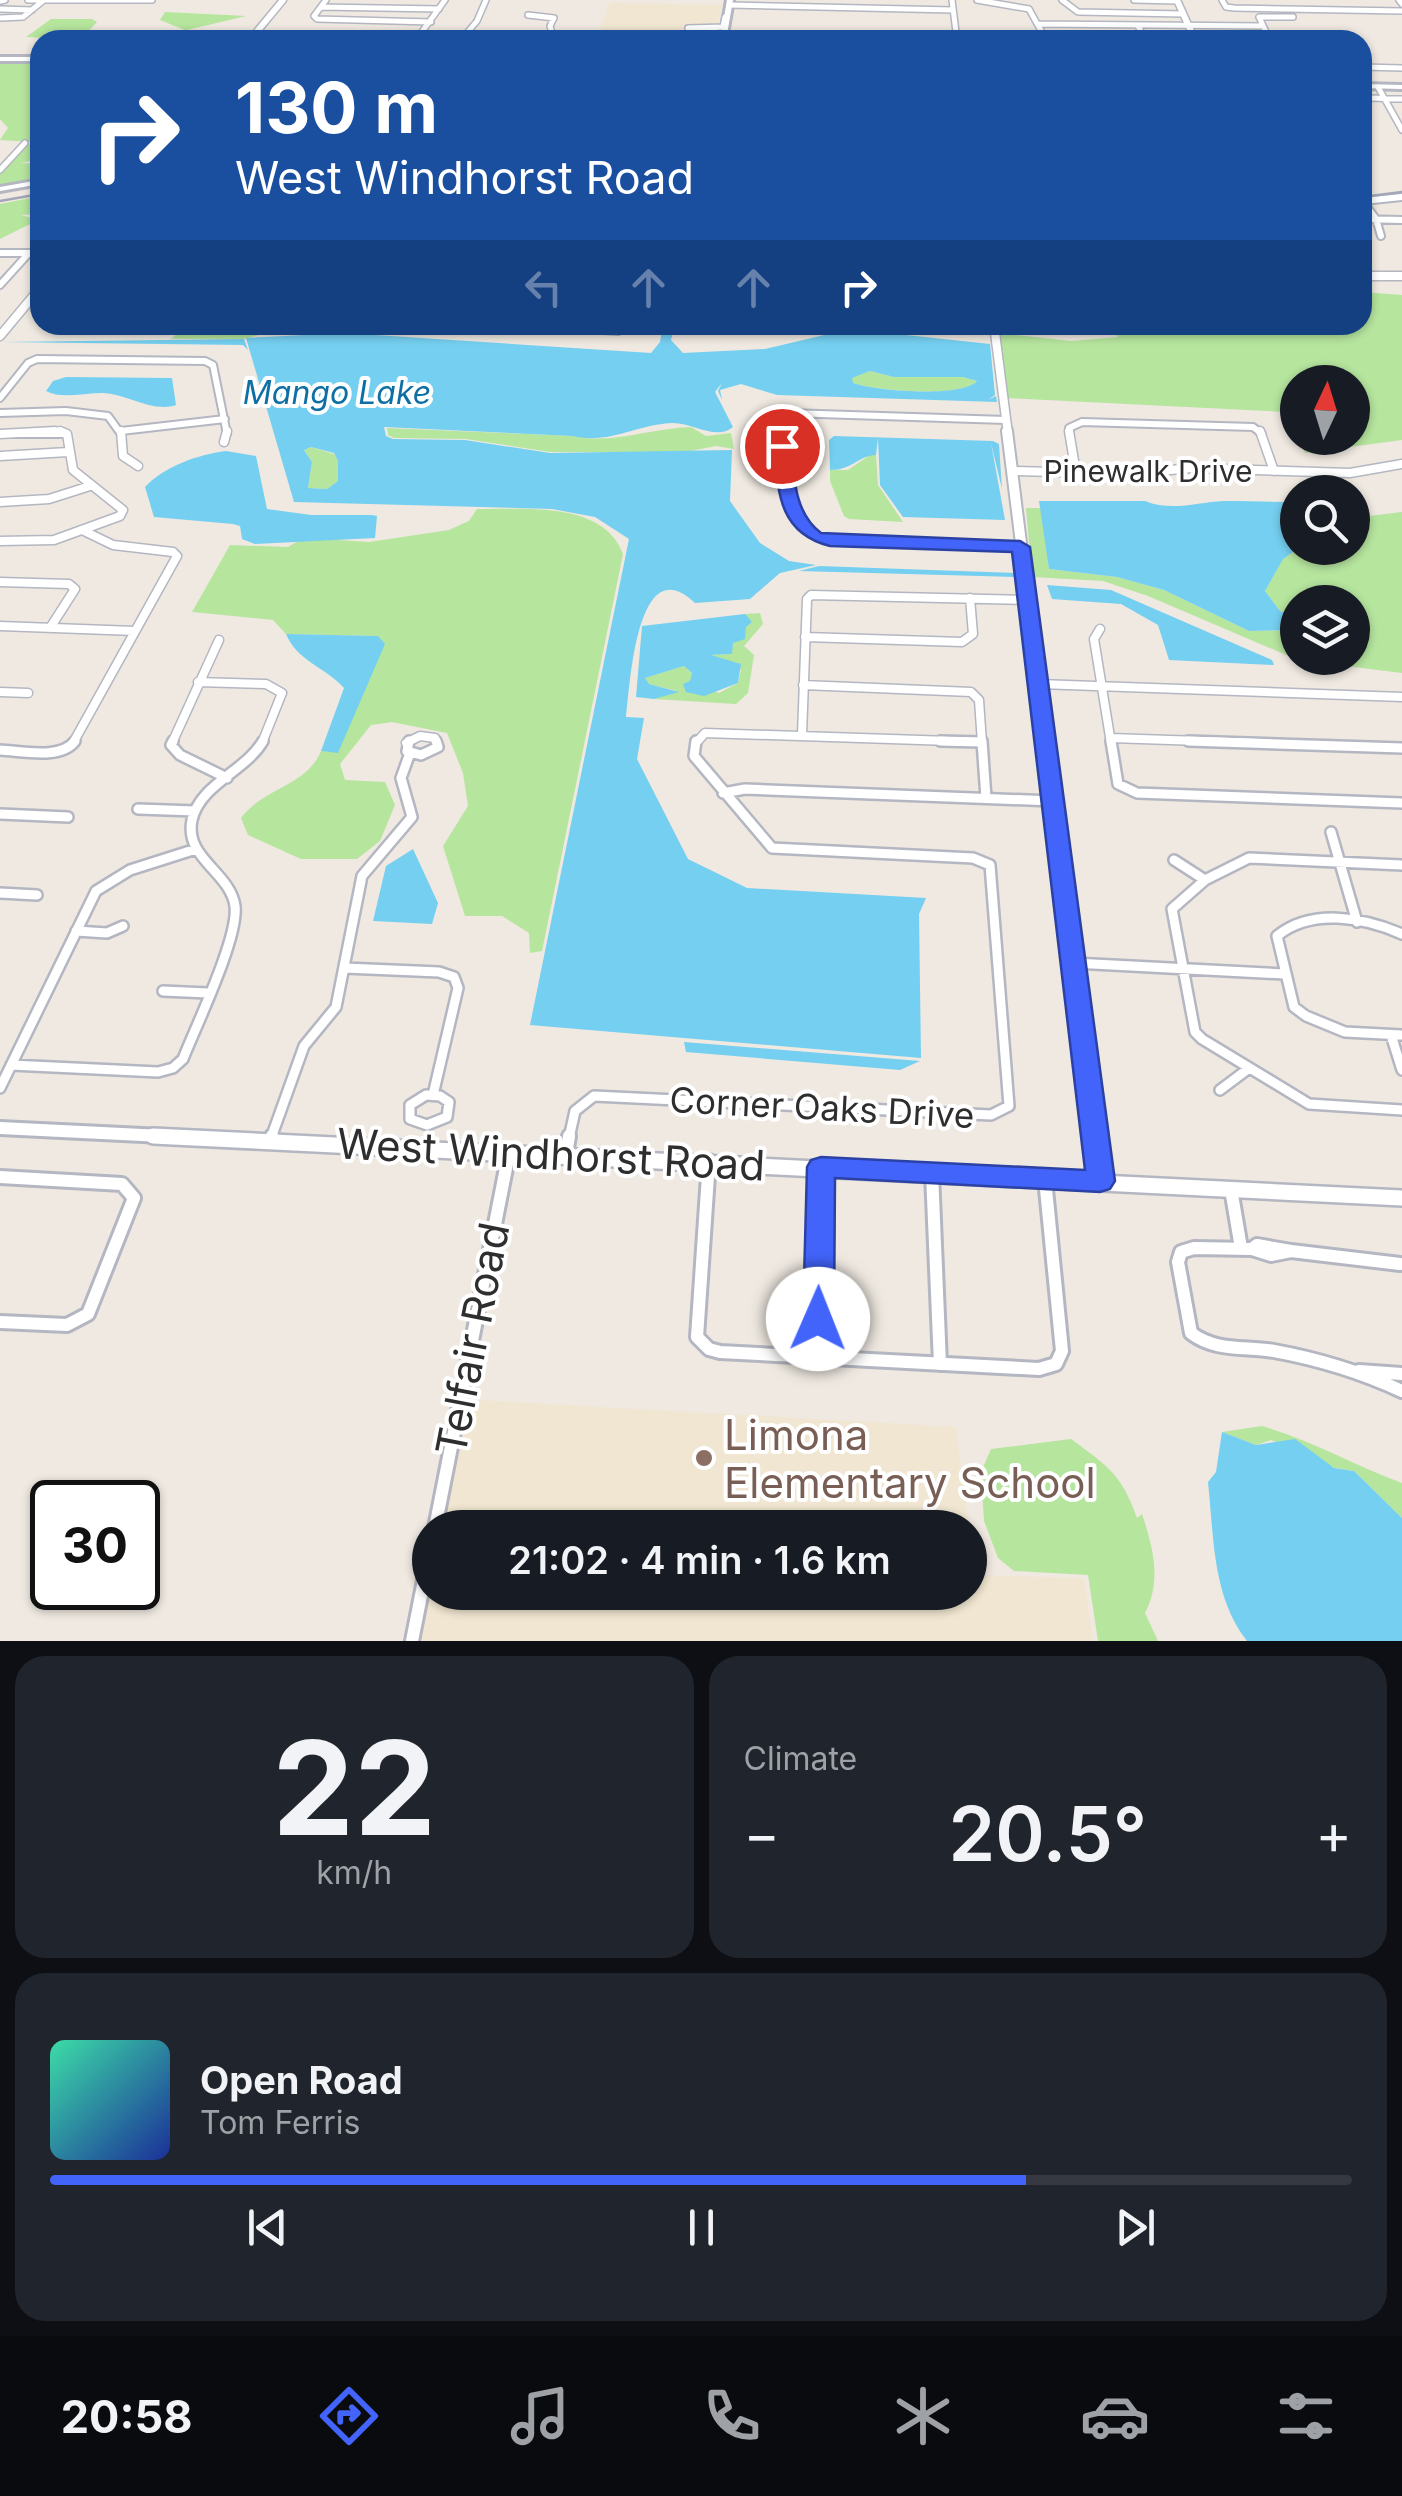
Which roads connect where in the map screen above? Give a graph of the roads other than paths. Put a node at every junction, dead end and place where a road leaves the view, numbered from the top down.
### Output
1 (28, 0) edge
2 (44, 0) edge
3 (283, 0) edge
4 (326, 0) edge
5 (445, 0) edge
6 (486, 0) edge
7 (952, 0) edge
8 (977, 0) edge
9 (1062, 0) edge
10 (1134, 0) edge
11 (1177, 0) edge
12 (1222, 0) edge
13 (151, 1) edge
14 (1020, 2) edge
15 (729, 4) edge
16 (321, 7) junction
17 (0, 9) edge
18 (439, 10) junction
19 (953, 10) junction
20 (1402, 11) edge
21 (30, 12) junction
22 (1183, 14) junction
23 (528, 15) dead end
24 (1293, 17) dead end
25 (0, 18) edge
26 (431, 22) junction
27 (1038, 24) junction
28 (1138, 26) junction
29 (1263, 26) junction
30 (1189, 27) junction
31 (258, 30) edge
32 (424, 30) edge
33 (469, 30) edge
34 (551, 30) edge
35 (721, 30) edge
36 (956, 30) edge
37 (1041, 30) edge
38 (1140, 30) edge
39 (1190, 30) edge
40 (1265, 30) edge
41 (0, 57) edge
42 (30, 58) edge
43 (1372, 68) edge
44 (1402, 68) edge
45 (1372, 86) edge
46 (1378, 86) junction
47 (1402, 87) edge
48 (1372, 98) edge
49 (1384, 99) junction
50 (1402, 99) edge
51 (1400, 121) edge
52 (1402, 130) edge
53 (26, 143) dead end
54 (0, 170) edge
55 (30, 184) edge
56 (0, 189) edge
57 (1402, 198) edge
58 (1372, 200) edge
59 (1372, 215) edge
60 (1375, 220) junction
61 (1402, 220) edge
62 (1381, 236) dead end
63 (0, 252) edge
64 (29, 253) joint
65 (1372, 276) edge
66 (1402, 276) edge
67 (0, 285) edge
68 (30, 300) edge
69 (995, 335) edge
70 (0, 336) edge
71 (0, 398) edge
72 (0, 413) edge
73 (225, 420) junction
74 (1006, 420) junction
75 (120, 431) junction
76 (0, 434) edge
77 (224, 442) dead end
78 (68, 452) junction
79 (0, 456) edge
80 (1402, 464) edge
81 (138, 466) dead end
82 (1012, 471) junction
83 (1274, 471) junction
84 (1076, 473) junction
85 (90, 486) junction
86 (7, 490) dead end
87 (0, 500) edge
88 (82, 530) junction
89 (0, 542) edge
90 (1020, 547) junction
91 (0, 582) edge
92 (970, 598) junction
93 (1028, 600) junction
94 (0, 627) edge
95 (50, 628) junction
96 (1100, 629) dead end
97 (135, 631) junction
98 (805, 637) junction
99 (219, 640) dead end
100 (198, 682) junction
101 (803, 684) junction
102 (1038, 684) junction
103 (1102, 686) junction
104 (0, 692) edge
105 (28, 693) dead end
106 (1402, 697) edge
107 (802, 735) junction
108 (1110, 738) junction
109 (981, 742) junction
110 (1402, 748) edge
111 (0, 750) edge
112 (410, 753) dead end
113 (227, 778) junction
114 (723, 793) junction
115 (986, 798) junction
116 (1053, 802) junction
117 (1402, 804) edge
118 (138, 809) dead end
119 (196, 812) junction
120 (0, 814) edge
121 (68, 817) dead end
122 (1330, 832) dead end
123 (196, 850) junction
124 (1174, 860) dead end
125 (1339, 861) junction
126 (1402, 865) edge
127 (1205, 880) junction
128 (0, 893) edge
129 (36, 894) dead end
130 (1357, 922) junction
131 (123, 926) dead end
132 (76, 931) junction
133 (1402, 934) edge
134 (1074, 964) junction
135 (345, 968) junction
136 (1182, 969) junction
137 (1284, 974) junction
138 (164, 991) dead end
139 (208, 993) junction
140 (1397, 1035) edge
141 (11, 1065) junction
142 (1248, 1069) junction
143 (1402, 1070) edge
144 (0, 1088) edge
145 (1220, 1090) dead end
146 (433, 1094) dead end
147 (1402, 1110) edge
148 (0, 1128) edge
149 (270, 1140) junction
150 (509, 1151) junction
151 (566, 1154) junction
152 (709, 1161) junction
153 (821, 1167) junction
154 (932, 1173) junction
155 (0, 1177) edge
156 (1045, 1179) junction
157 (1100, 1181) junction
158 (1231, 1189) junction
159 (1402, 1198) edge
160 (1246, 1248) junction
161 (1291, 1251) joint
162 (1400, 1264) edge
163 (0, 1322) edge
164 (818, 1358) junction
165 (940, 1364) junction
166 (1359, 1371) junction
167 (1402, 1374) edge
168 (1402, 1391) edge
169 (438, 1510) edge
170 (418, 1610) edge
171 (412, 1641) edge

1 - 2 street
2 - 13 street
2 - 21 street
3 - 31 street
4 - 16 street
5 - 18 street
6 - 33 street
7 - 19 street
8 - 14 street
9 - 22 street
10 - 11 street
11 - 22 street
12 - 20 street
14 - 27 street
15 - 19 street
15 - 35 main road
16 - 18 street
16 - 26 street
17 - 21 street
18 - 26 street
19 - 36 street
21 - 25 street
22 - 30 street
23 - 34 street
24 - 29 street
26 - 32 street
27 - 28 street
27 - 37 street
28 - 30 street
28 - 38 street
29 - 30 street
29 - 40 street
30 - 39 street
41 - 42 main road
43 - 44 street
45 - 46 main road
46 - 47 main road
46 - 49 street
48 - 49 street
49 - 50 street
49 - 51 street
51 - 52 street
53 - 54 street
55 - 56 main road
57 - 58 street
59 - 60 street
60 - 61 street
60 - 62 street
63 - 64 street
64 - 67 street
65 - 66 street
68 - 70 street
69 - 74 street
71 - 73 street
72 - 75 street
73 - 75 street
73 - 77 street
74 - 82 street
74 - 90 street
75 - 81 street
76 - 78 street
78 - 79 street
78 - 85 street
80 - 83 street, Pinewalk Drive
82 - 84 street, Pinewalk Drive
82 - 90 street
83 - 84 street, Pinewalk Drive
83 - 84 street
85 - 87 street
85 - 88 street
86 - 87 street
88 - 89 street
88 - 97 street
90 - 93 street
91 - 95 street
92 - 93 street
92 - 98 street
92 - 98 street
93 - 102 street
94 - 95 street
95 - 97 street
96 - 103 street
97 - 111 street
98 - 101 street
99 - 100 street
100 - 113 street
100 - 113 street
101 - 107 street
101 - 109 street
102 - 103 street
102 - 116 street
103 - 106 street
103 - 108 street
104 - 105 street
107 - 109 street, Corner Oaks Drive
107 - 114 street, Corner Oaks Drive
108 - 110 street
108 - 117 street
109 - 115 street
112 - 135 street
113 - 119 street
114 - 115 street
114 - 151 street, Corner Oaks Drive
115 - 116 street
116 - 134 street
118 - 119 street
119 - 123 street
120 - 121 street
122 - 125 street
123 - 132 street
123 - 139 street
124 - 127 street
125 - 126 street
125 - 127 street
125 - 130 street
127 - 136 street
128 - 129 street
130 - 133 street
130 - 137 street
131 - 132 street
132 - 141 street
134 - 136 street
134 - 157 street
135 - 146 street
135 - 149 street
136 - 137 street
136 - 142 street
137 - 140 street
138 - 139 street
139 - 141 street
140 - 143 street
141 - 144 street
142 - 145 street
142 - 147 street
148 - 149 street, West Windhorst Road
149 - 150 street, West Windhorst Road
150 - 151 street, West Windhorst Road
150 - 169 street, Telfair Road
151 - 152 street, West Windhorst Road
152 - 153 street, West Windhorst Road
152 - 164 street
153 - 154 street, West Windhorst Road
153 - 164 street
154 - 156 street, West Windhorst Road
154 - 165 street
155 - 163 street
156 - 157 street, West Windhorst Road
156 - 165 street
157 - 158 street, West Windhorst Road
158 - 159 street, West Windhorst Road
158 - 160 street
160 - 161 street
160 - 166 street
161 - 162 street
164 - 165 street
166 - 167 street
166 - 168 street
170 - 171 street

